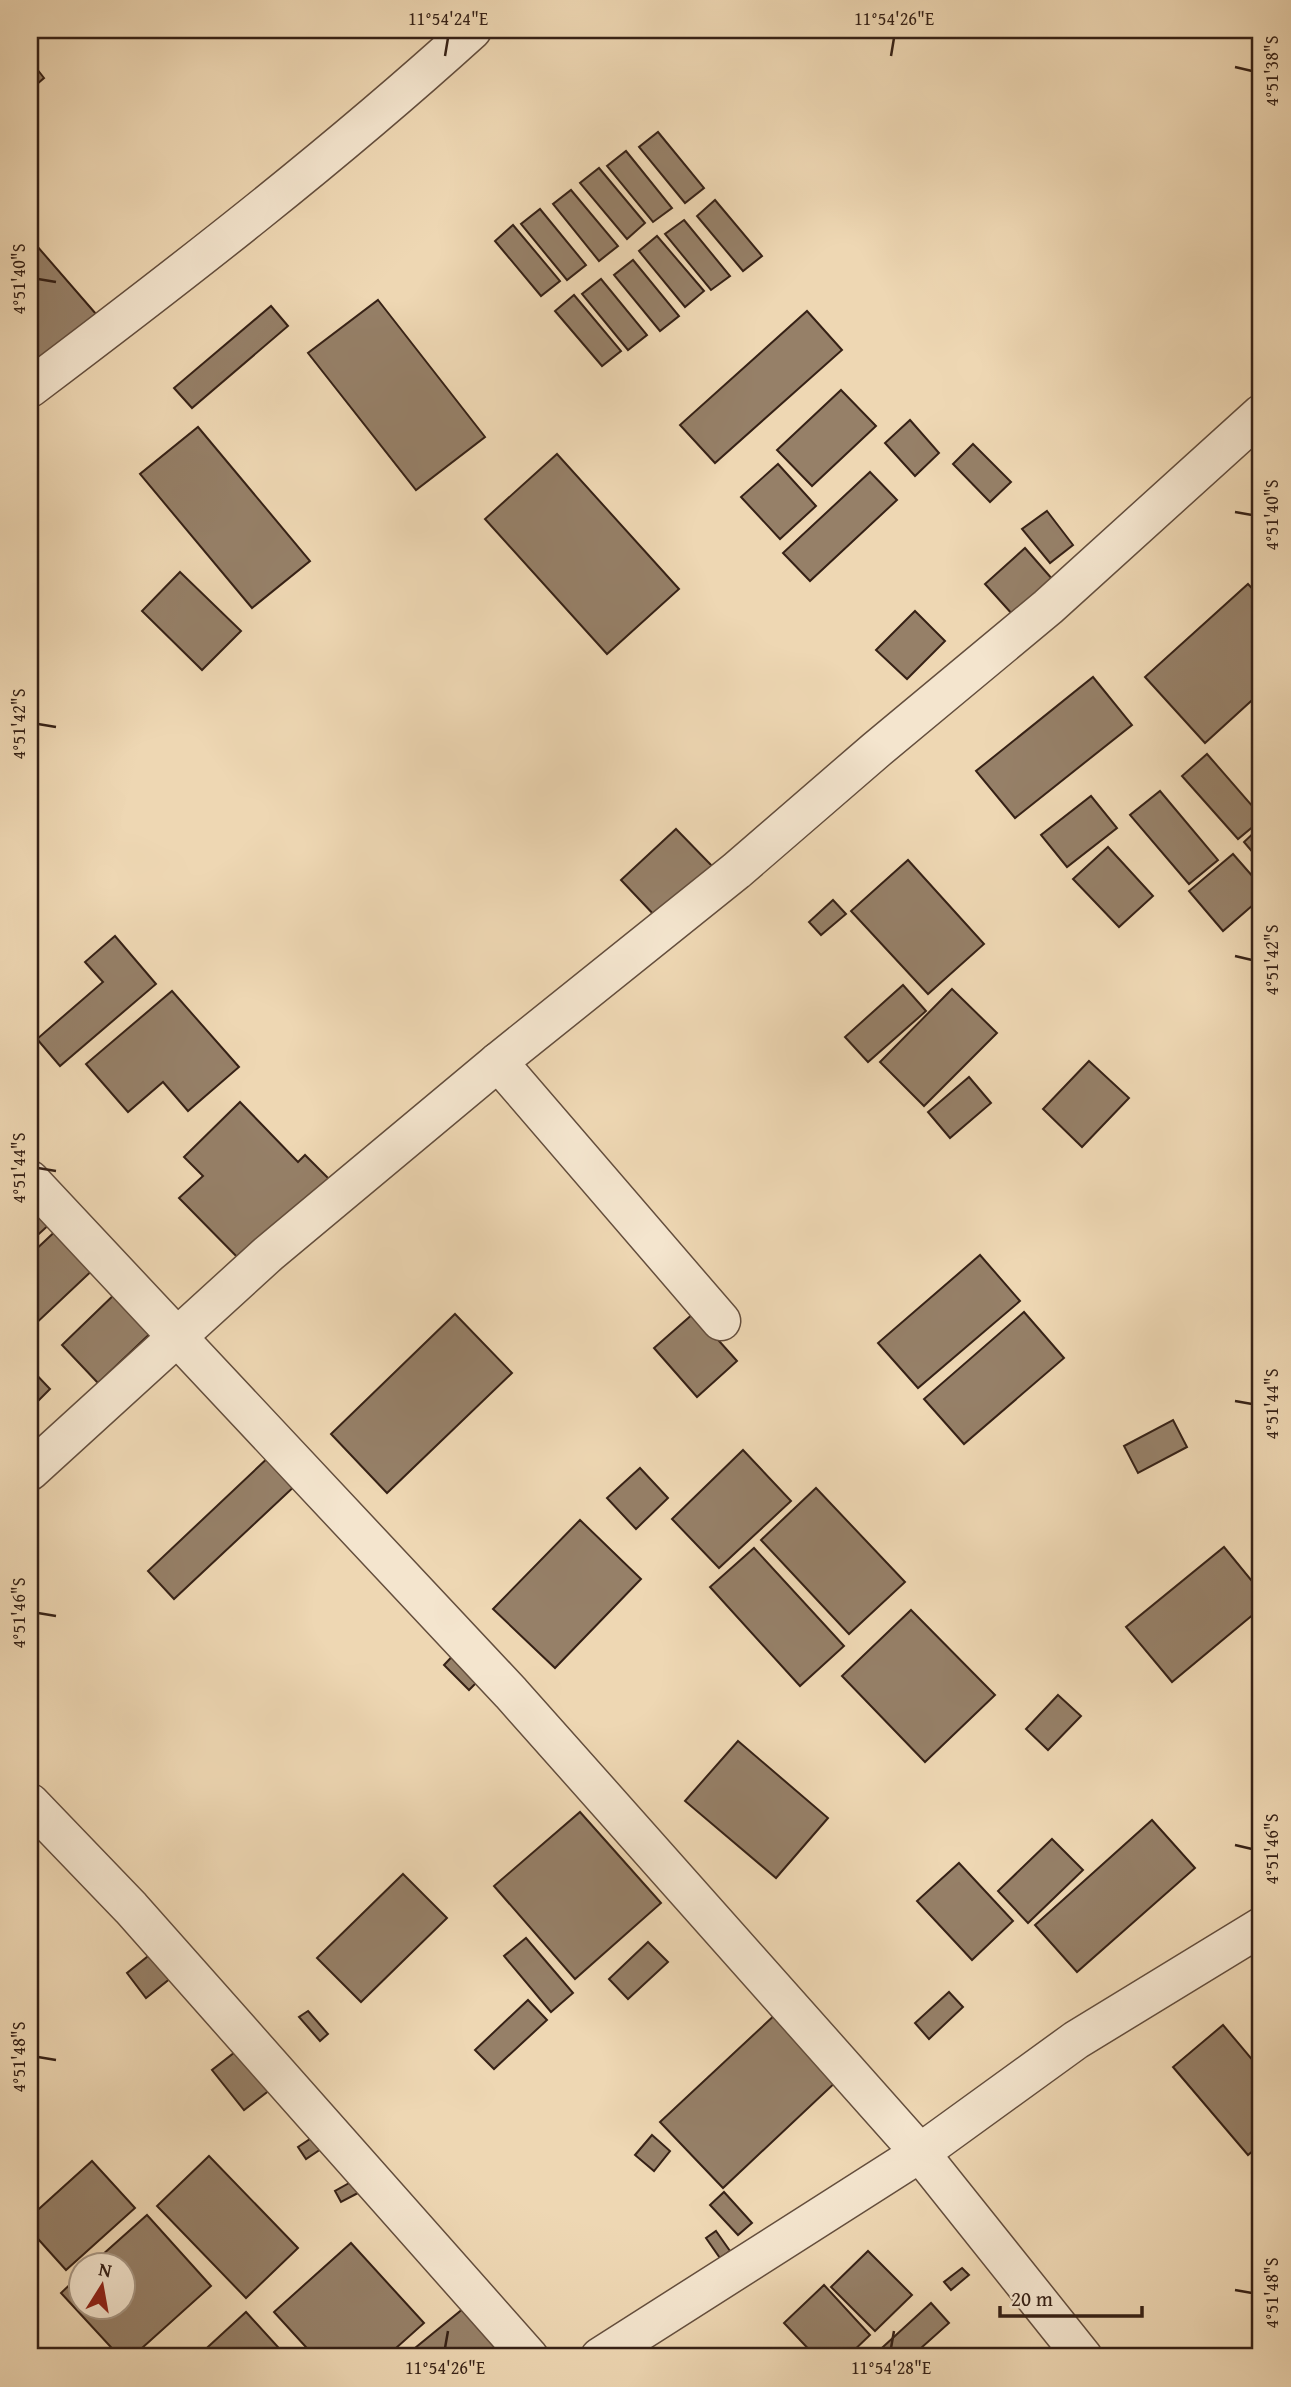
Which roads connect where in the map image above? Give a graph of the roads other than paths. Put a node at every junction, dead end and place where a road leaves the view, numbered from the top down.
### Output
1 (472, 30) edge
2 (30, 388) edge
3 (1261, 414) edge
4 (498, 1062) junction
5 (30, 1180) edge
6 (721, 1321) dead end
7 (178, 1338) junction
8 (30, 1471) edge
9 (30, 1803) edge
10 (1261, 1927) edge
11 (920, 2153) junction
12 (529, 2357) edge
13 (600, 2357) edge
14 (1083, 2357) edge

1 - 2 street
3 - 4 street
4 - 6 street
4 - 7 street
5 - 7 street
7 - 8 street
7 - 11 street
9 - 12 street
10 - 11 street
11 - 13 street
11 - 14 street

